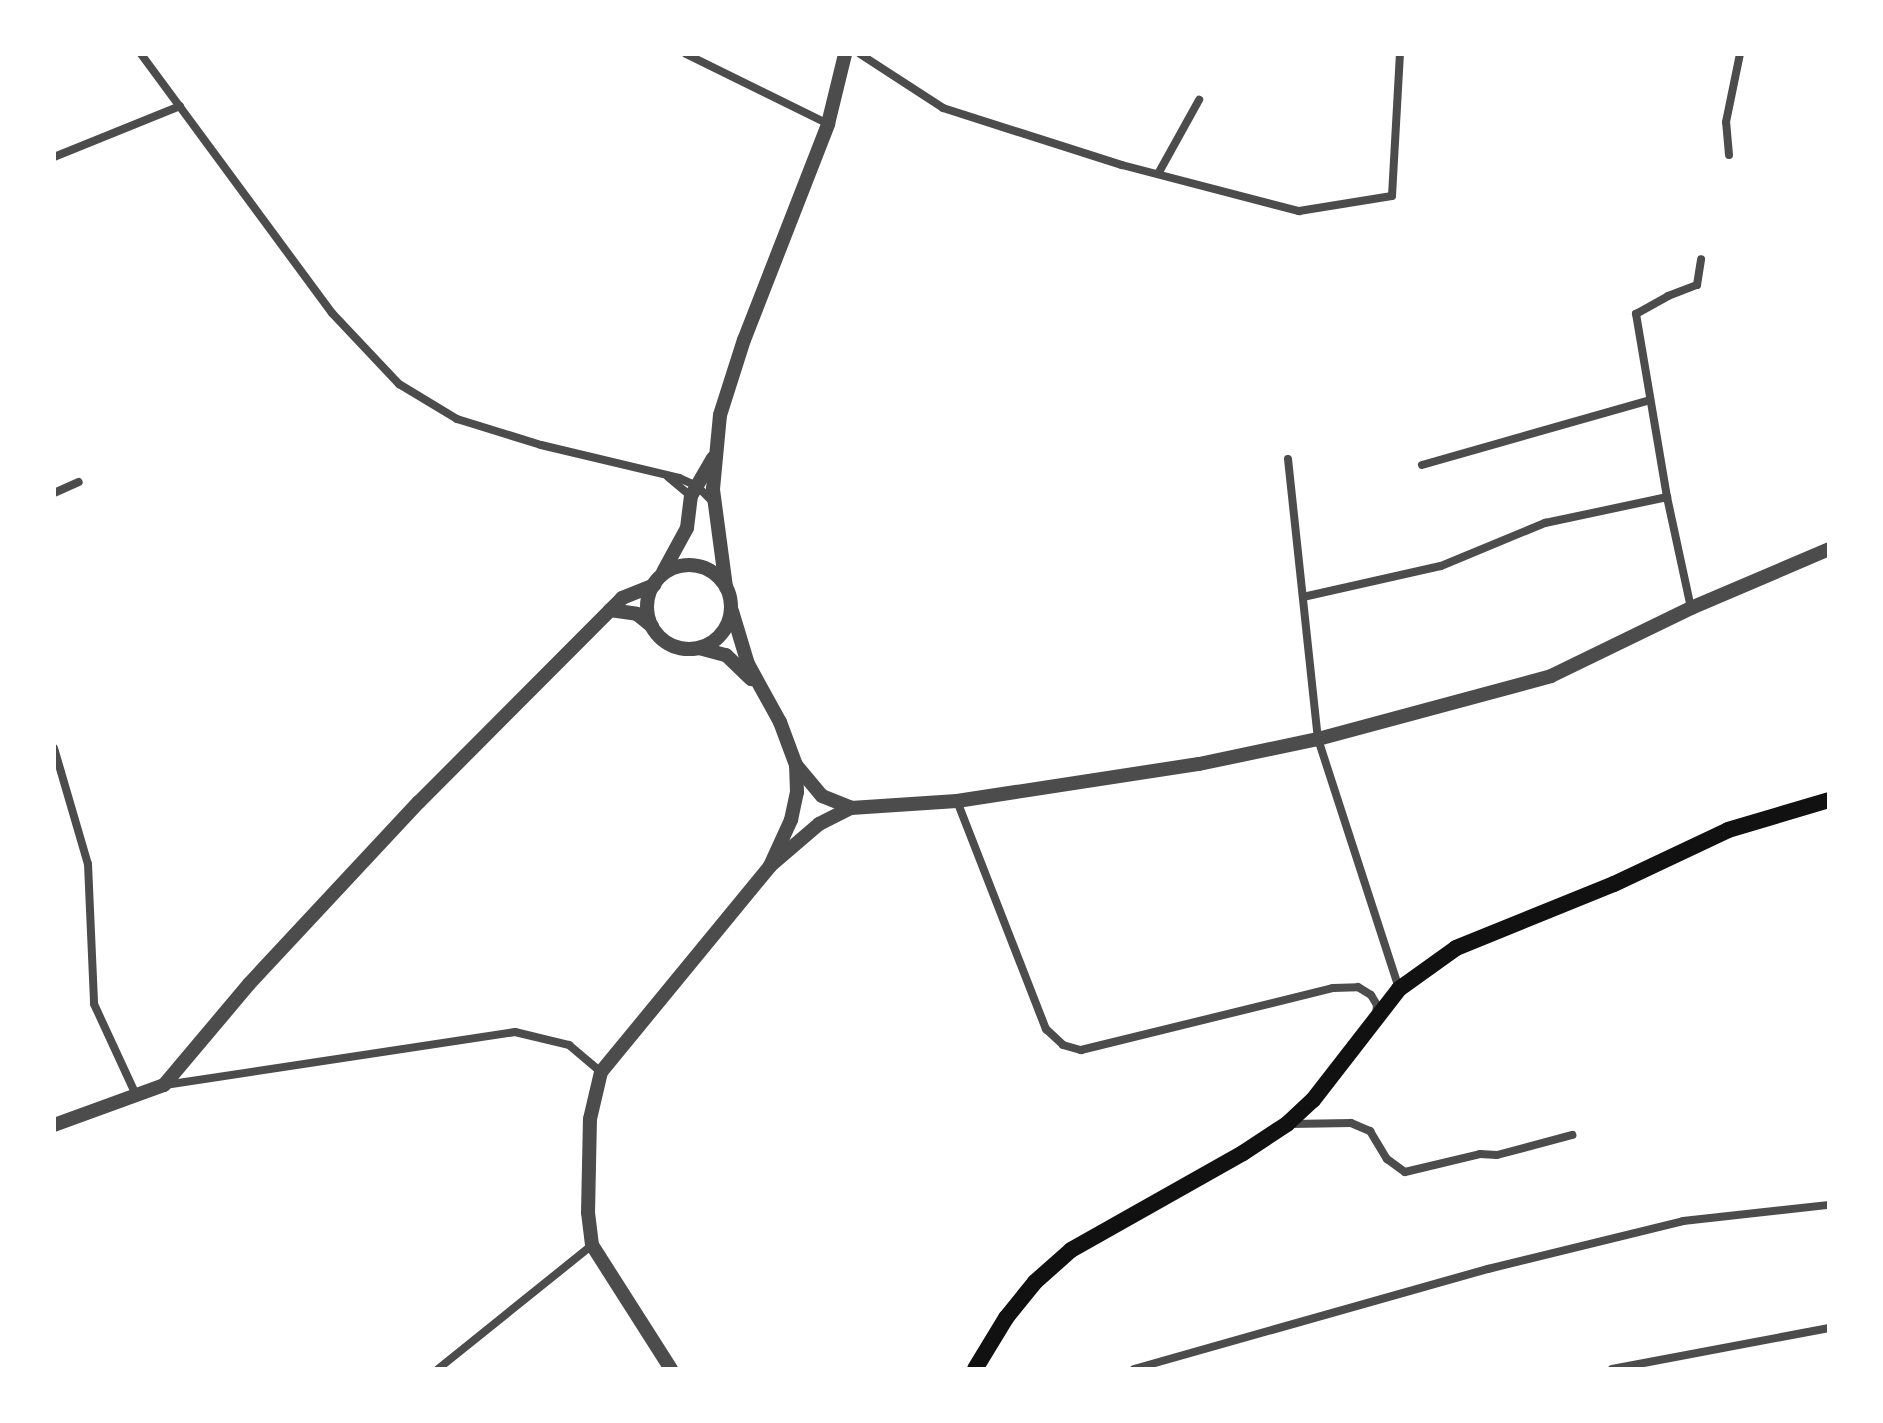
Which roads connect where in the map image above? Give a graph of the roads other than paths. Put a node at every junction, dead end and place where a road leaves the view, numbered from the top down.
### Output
1 (141, 54) edge
2 (686, 54) edge
3 (845, 54) edge
4 (860, 54) edge
5 (1400, 54) edge
6 (1740, 54) edge
7 (1199, 100) dead end
8 (180, 106) junction
9 (828, 124) junction
10 (1729, 155) dead end
11 (54, 157) edge
12 (1158, 174) junction
13 (1701, 259) dead end
14 (1650, 400) junction
15 (714, 458) junction
16 (1288, 459) dead end
17 (1422, 465) dead end
18 (79, 482) dead end
19 (694, 491) junction
20 (54, 493) edge
21 (1667, 497) junction
22 (714, 505) junction
23 (1829, 549) edge
24 (656, 581) junction
25 (726, 587) junction
26 (1303, 597) junction
27 (731, 608) junction
28 (1691, 608) junction
29 (610, 610) junction
30 (652, 627) junction
31 (698, 648) junction
32 (762, 692) junction
33 (1318, 739) junction
34 (54, 748) edge
35 (796, 765) junction
36 (1829, 800) edge
37 (957, 801) junction
38 (851, 808) junction
39 (770, 866) junction
40 (1399, 989) junction
41 (1376, 1019) junction
42 (601, 1072) junction
43 (164, 1085) junction
44 (136, 1095) junction
45 (1287, 1124) junction
46 (54, 1125) edge
47 (1572, 1135) dead end
48 (1829, 1205) edge
49 (592, 1245) junction
50 (1829, 1328) edge
51 (438, 1369) edge
52 (671, 1369) edge
53 (975, 1369) edge
54 (1134, 1369) edge
55 (1612, 1369) edge

1 - 8 street
2 - 9 street
3 - 9 street
4 - 12 street
5 - 12 street
6 - 10 street
7 - 12 street
8 - 11 street
8 - 19 street
9 - 15 street
13 - 14 street
14 - 17 street
14 - 21 street
15 - 19 street
15 - 22 street
16 - 26 street
18 - 20 street
19 - 22 street
19 - 24 street
21 - 26 street
21 - 28 street
22 - 25 street
23 - 28 street
24 - 25 street
24 - 29 street
24 - 30 street
25 - 27 street
26 - 33 street
27 - 31 street
27 - 32 street
28 - 33 street
29 - 30 street
29 - 43 street
30 - 31 street
31 - 32 street
32 - 35 street
33 - 37 street
33 - 40 street
34 - 44 street
35 - 38 street
35 - 39 street
36 - 40 main road
37 - 38 street
37 - 41 street
38 - 39 street
39 - 42 street
40 - 41 main road
41 - 45 main road
42 - 43 street
42 - 49 street
43 - 44 street
44 - 46 street
45 - 47 street
45 - 53 main road
48 - 54 street
49 - 51 street
49 - 52 street
50 - 55 street

